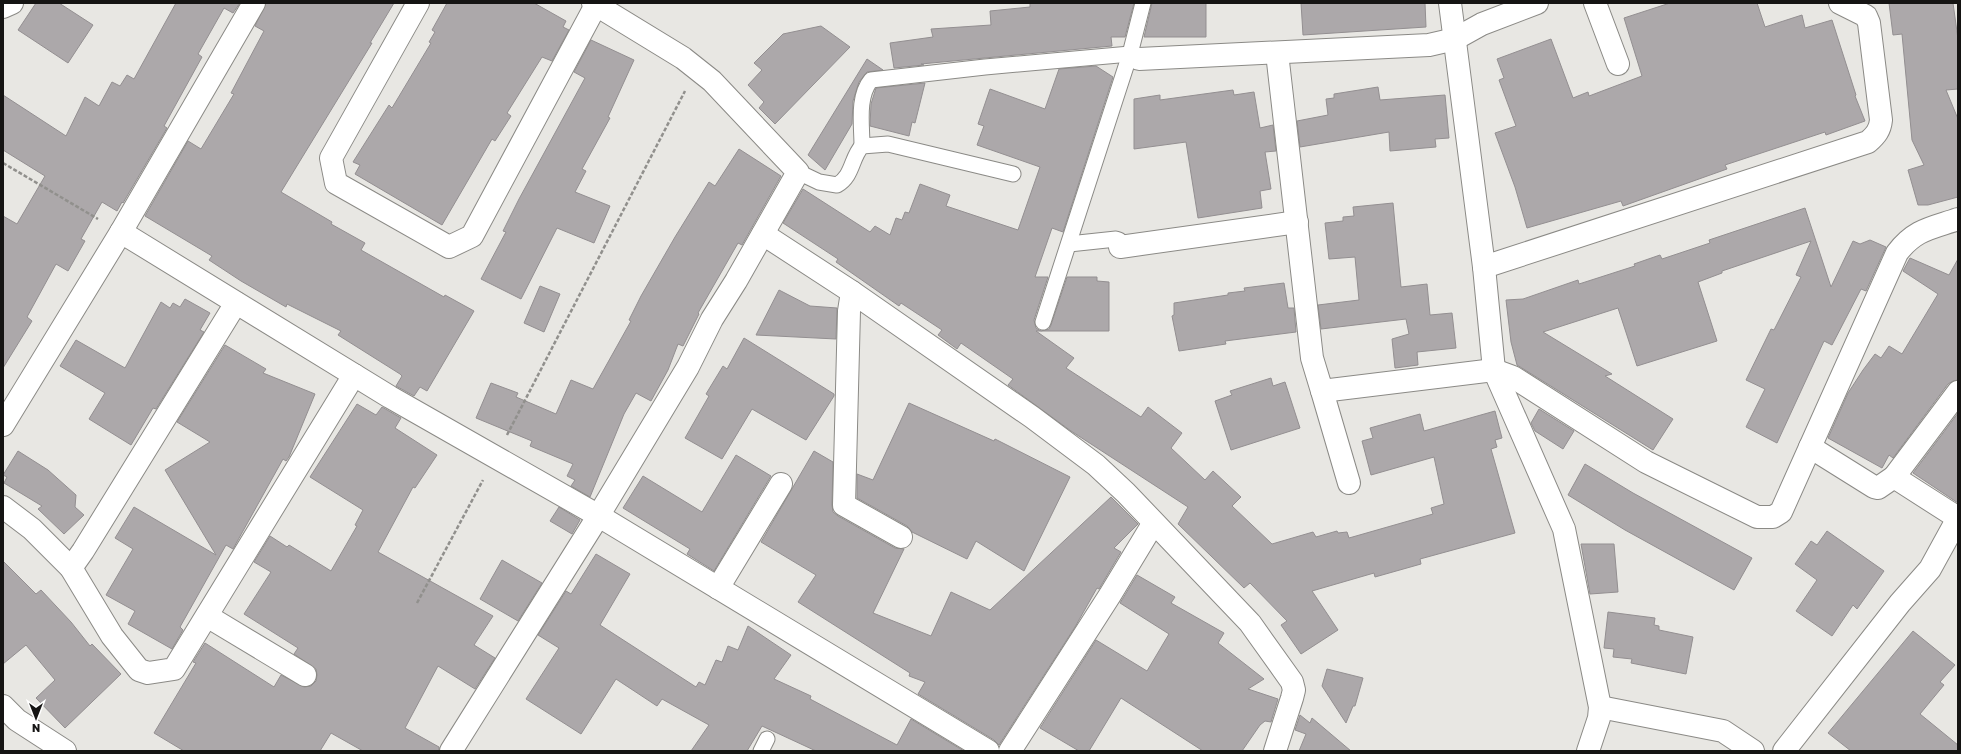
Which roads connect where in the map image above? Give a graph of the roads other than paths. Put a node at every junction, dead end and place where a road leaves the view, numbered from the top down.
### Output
1 (12, 3) edge
2 (254, 3) edge
3 (418, 3) edge
4 (1143, 3) edge
5 (1450, 3) edge
6 (1537, 3) edge
7 (1595, 3) edge
8 (1840, 3) edge
9 (595, 4) edge
10 (3, 7) edge
11 (1455, 39) junction
12 (1278, 52) junction
13 (1135, 57) junction
14 (1618, 64) dead end
15 (862, 146) junction
16 (798, 172) junction
17 (1013, 174) dead end
18 (1958, 219) edge
19 (1297, 222) junction
20 (121, 232) junction
21 (763, 234) junction
22 (1069, 244) junction
23 (1120, 247) joint
24 (1484, 267) junction
25 (852, 292) junction
26 (236, 303) junction
27 (1043, 322) dead end
28 (1494, 370) junction
29 (354, 375) junction
30 (1322, 391) junction
31 (1958, 392) edge
32 (3, 425) edge
33 (1810, 447) junction
34 (1894, 477) junction
35 (1349, 483) dead end
36 (781, 484) dead end
37 (3, 508) edge
38 (599, 516) junction
39 (1958, 518) edge
40 (1154, 524) junction
41 (901, 537) dead end
42 (71, 568) junction
43 (718, 588) junction
44 (207, 616) junction
45 (304, 675) dead end
46 (3, 706) edge
47 (1600, 707) junction
48 (1595, 745) edge
49 (65, 751) edge
50 (451, 751) edge
51 (988, 751) edge
52 (1010, 751) edge
53 (1275, 751) edge
54 (1753, 751) edge
55 (1784, 751) edge

1 - 10 street
2 - 20 street
3 - 9 street
4 - 13 lane
5 - 11 street
6 - 11 street
7 - 14 street
8 - 24 street
9 - 16 street
11 - 12 street
11 - 24 street
12 - 13 street
12 - 19 street
13 - 15 lane
13 - 22 lane
15 - 16 lane
15 - 17 lane
16 - 21 street
18 - 33 street
19 - 23 street
19 - 30 street
20 - 26 street
20 - 32 street
21 - 25 street
21 - 38 street
22 - 23 lane
22 - 27 lane
24 - 28 street
25 - 40 street
25 - 41 street
26 - 29 street
26 - 42 street
28 - 30 street
28 - 33 street
28 - 47 street
29 - 38 street
29 - 44 street
30 - 35 street
31 - 34 street
33 - 34 street
34 - 39 street
36 - 43 street
37 - 42 street
38 - 43 street
38 - 50 street
39 - 55 street
40 - 52 street
40 - 53 street
42 - 44 street
43 - 51 street
44 - 45 street
46 - 49 street
47 - 48 street
47 - 54 street

